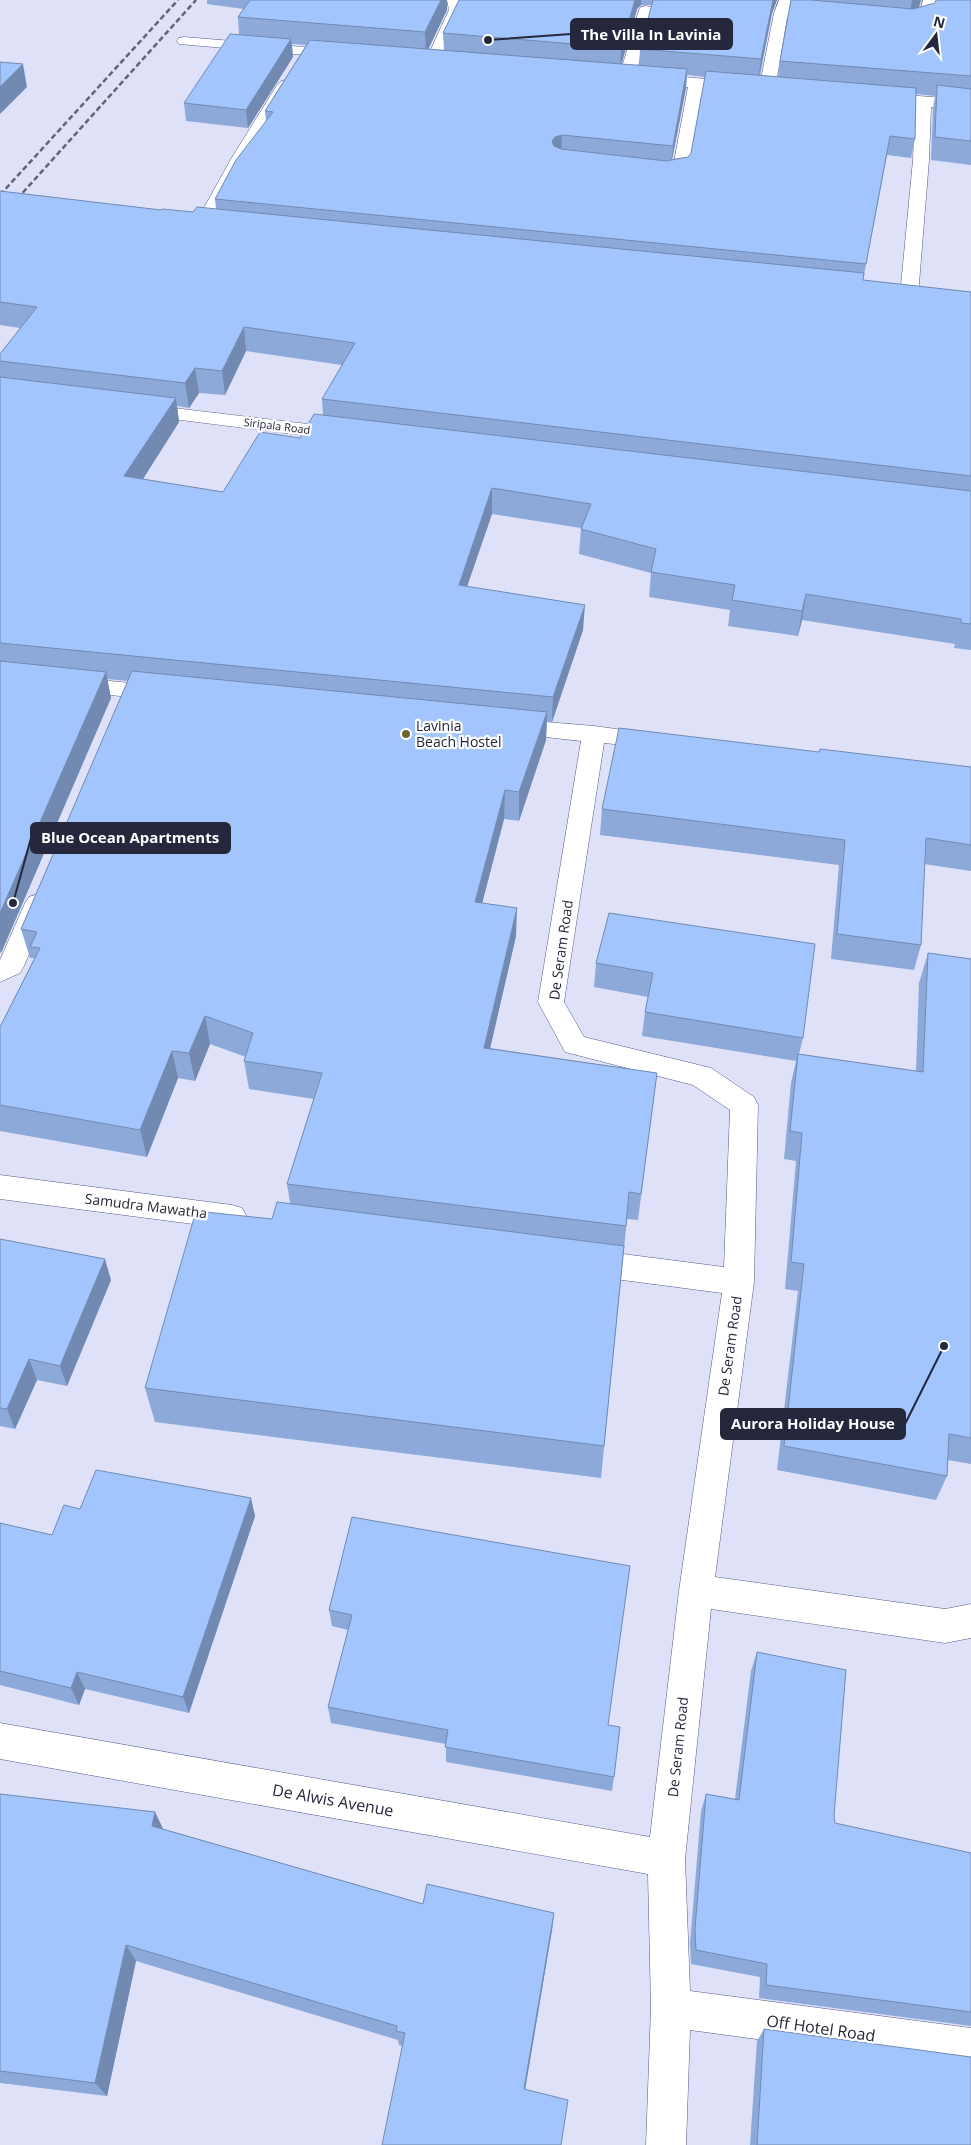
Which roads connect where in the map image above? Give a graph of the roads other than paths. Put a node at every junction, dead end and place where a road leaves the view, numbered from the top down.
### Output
1 (454, 0) edge
2 (930, 0) edge
3 (784, 6) edge
4 (646, 10) dead end
5 (840, 18) edge
6 (889, 23) edge
7 (184, 42) dead end
8 (306, 51) junction
9 (355, 55) edge
10 (451, 63) edge
11 (607, 76) edge
12 (627, 77) junction
13 (696, 83) junction
14 (767, 89) junction
15 (786, 90) edge
16 (865, 97) edge
17 (923, 101) junction
18 (971, 105) edge
19 (637, 170) edge
20 (183, 221) edge
21 (203, 224) junction
22 (223, 226) edge
23 (889, 294) edge
24 (909, 296) junction
25 (926, 298) edge
26 (119, 407) edge
27 (357, 436) edge
28 (0, 677) edge
29 (176, 694) edge
30 (488, 725) edge
31 (594, 734) junction
32 (673, 742) edge
33 (45, 886) edge
34 (0, 972) edge
35 (0, 1187) edge
36 (256, 1220) edge
37 (562, 1259) edge
38 (739, 1282) junction
39 (696, 1591) junction
40 (971, 1621) edge
41 (0, 1741) edge
42 (666, 1859) junction
43 (671, 2008) junction
44 (971, 2048) edge
45 (666, 2145) edge

1 - 10 street
2 - 6 street
3 - 5 street
3 - 14 street
4 - 12 street
7 - 8 street
8 - 9 street
8 - 21 street
11 - 12 street
12 - 13 street
13 - 14 street
13 - 19 street
14 - 15 street
16 - 17 street
17 - 18 street
17 - 24 street
20 - 21 street
21 - 22 street
23 - 24 street
24 - 25 street
26 - 27 street, Siripala Road
28 - 29 street
30 - 31 street
31 - 32 street
31 - 38 street, De Seram Road
33 - 34 street
35 - 36 street, Samudra Mawatha
37 - 38 street
38 - 39 street, De Seram Road
39 - 40 street
39 - 42 street, De Seram Road
41 - 42 street, De Alwis Avenue
42 - 43 street, De Seram Road
43 - 44 street, Off Hotel Road
43 - 45 street, De Seram Road

